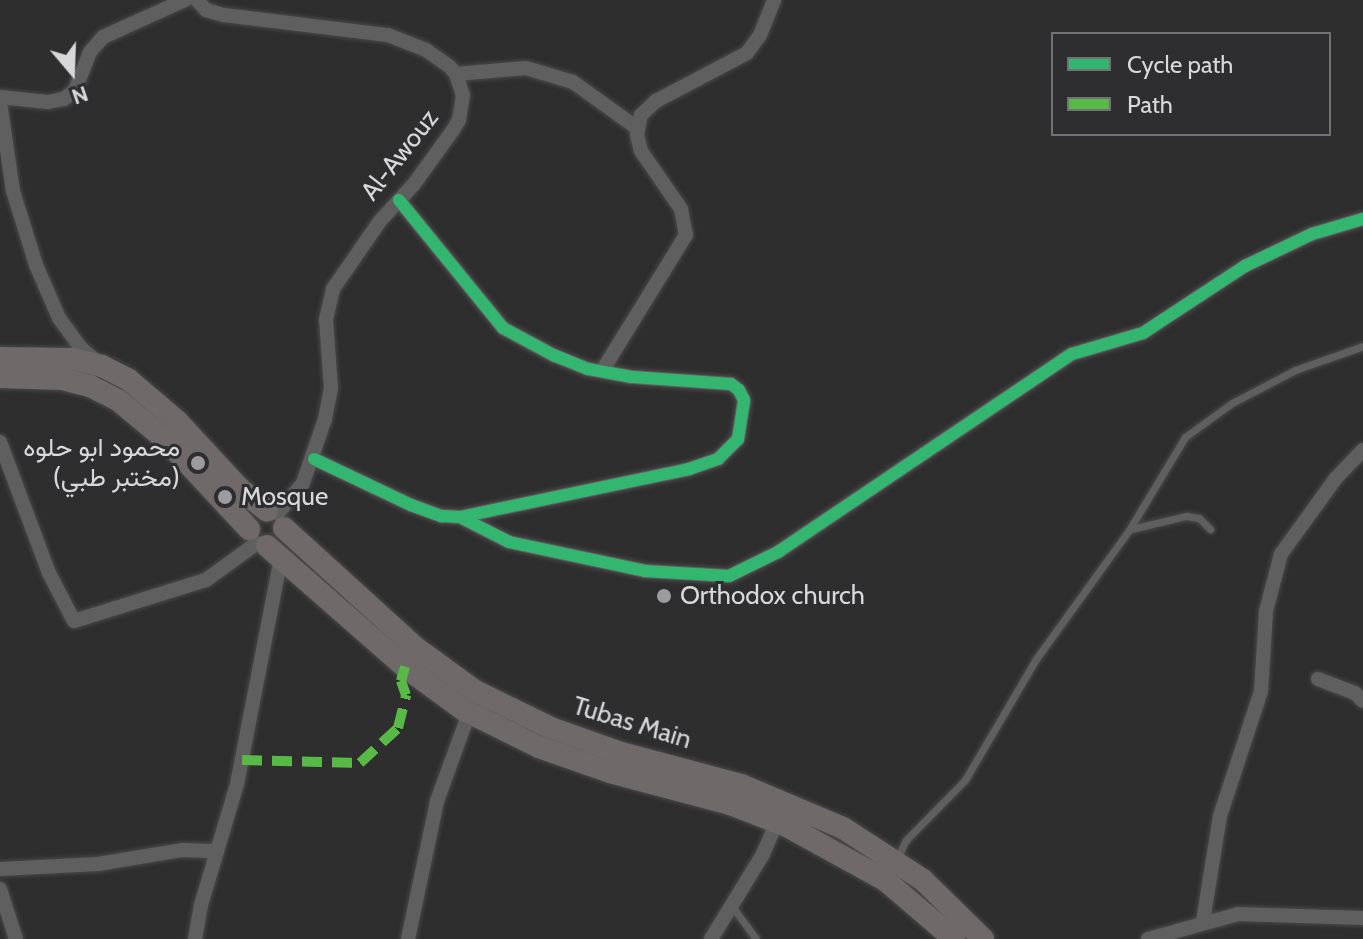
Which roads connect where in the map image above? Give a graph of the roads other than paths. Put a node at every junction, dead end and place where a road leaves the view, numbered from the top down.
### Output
1 (185, 0) edge
2 (197, 0) edge
3 (774, 0) edge
4 (456, 74) junction
5 (0, 100) edge
6 (637, 128) junction
7 (399, 200) junction
8 (1363, 219) edge
9 (1363, 346) edge
10 (0, 358) edge
11 (102, 366) junction
12 (602, 371) junction
13 (0, 377) edge
14 (0, 442) edge
15 (1363, 450) edge
16 (314, 459) junction
17 (460, 517) junction
18 (276, 518) junction
19 (1210, 529) dead end
20 (1129, 530) junction
21 (263, 544) junction
22 (1318, 679) dead end
23 (1363, 701) edge
24 (469, 713) junction
25 (782, 812) junction
26 (217, 851) junction
27 (896, 861) junction
28 (0, 869) edge
29 (0, 889) edge
30 (730, 905) junction
31 (1363, 918) edge
32 (1203, 921) junction
33 (16, 939) edge
34 (195, 939) edge
35 (408, 939) edge
36 (711, 939) edge
37 (756, 939) edge
38 (954, 939) edge
39 (983, 939) edge
40 (1148, 939) edge

1 - 5 street
2 - 4 street
3 - 6 street
4 - 6 street
4 - 7 street, Al-Awouz
5 - 11 street
6 - 12 street
7 - 12 street
7 - 16 street, Al-Awouz
8 - 17 street
9 - 20 lane
10 - 11 main road, Tubas Main
11 - 18 main road, Tubas Main
12 - 17 street
13 - 21 main road, Tubas Main
14 - 21 street
15 - 32 street
16 - 17 street
16 - 18 street, Al-Awouz
18 - 21 main road
18 - 21 main road
18 - 25 main road, Tubas Main
19 - 20 lane
20 - 27 lane
21 - 24 main road, Tubas Main
21 - 26 street
22 - 23 street
24 - 25 main road, Tubas Main
24 - 35 street
25 - 27 main road, Tubas Main
25 - 30 street
25 - 38 main road, Tubas Main
26 - 28 street
26 - 34 street
27 - 39 main road, Tubas Main
29 - 33 street
30 - 36 street
30 - 37 lane
31 - 32 street
32 - 40 street

